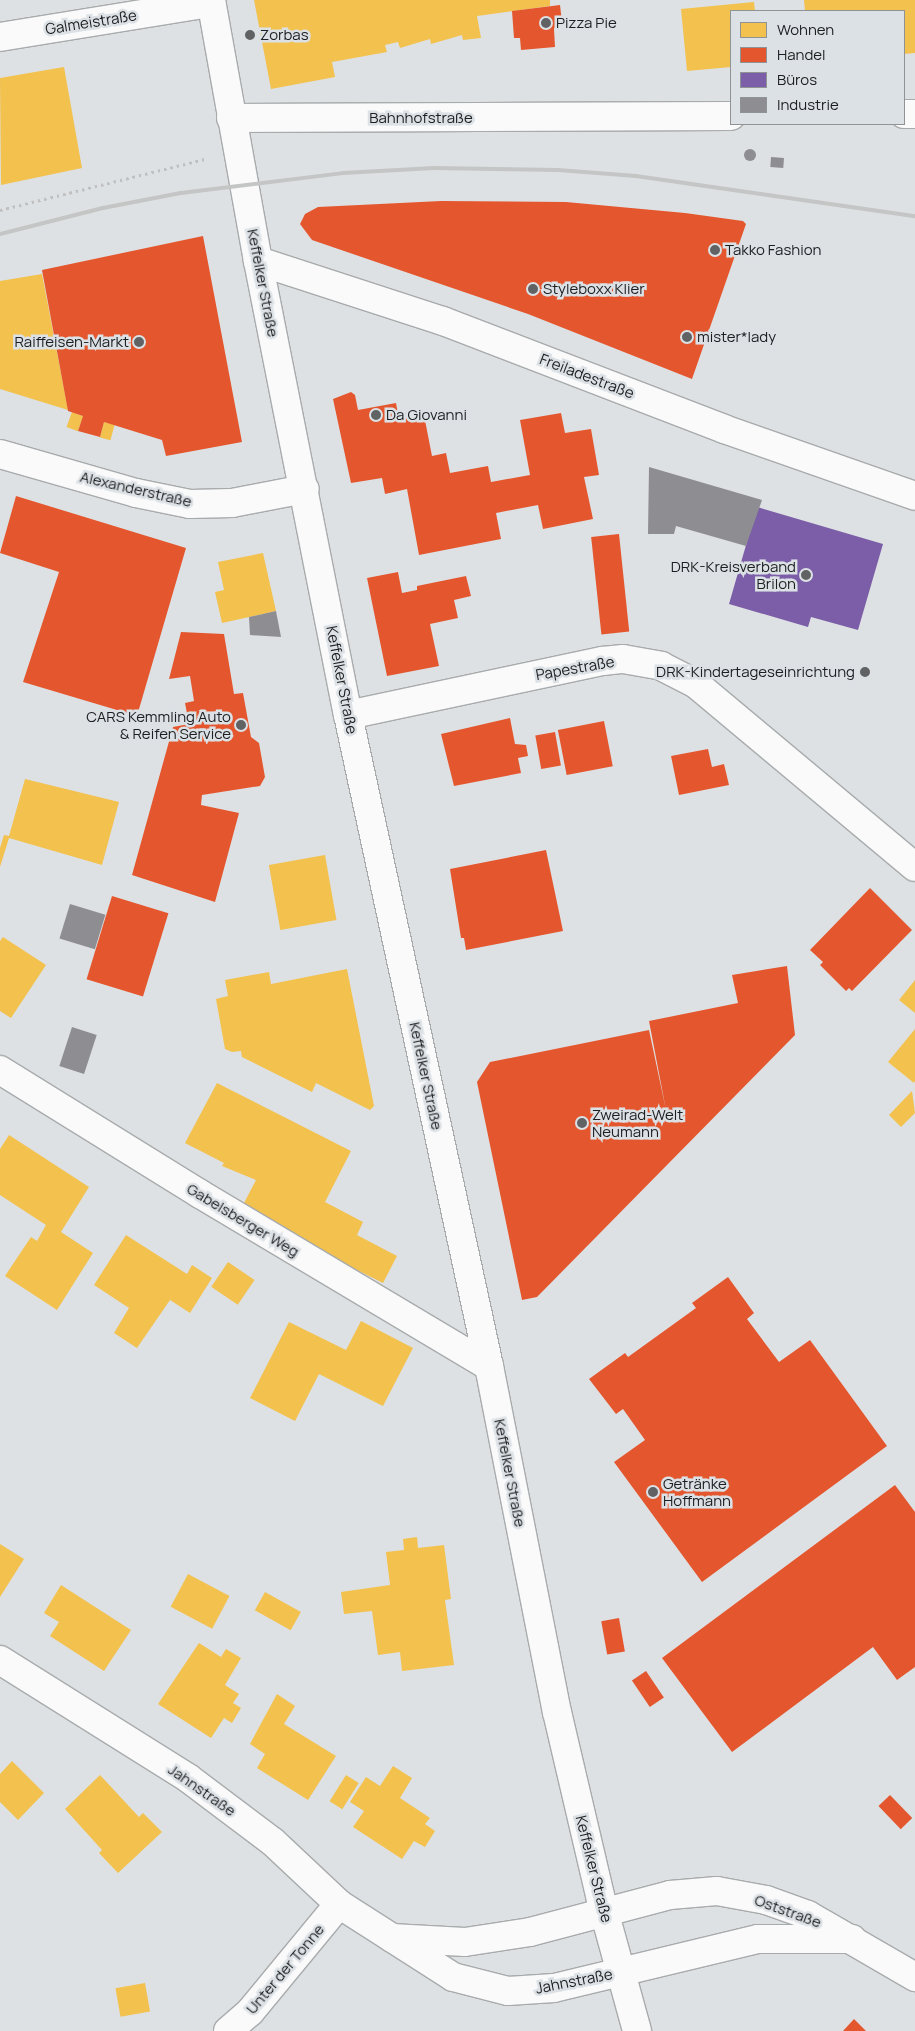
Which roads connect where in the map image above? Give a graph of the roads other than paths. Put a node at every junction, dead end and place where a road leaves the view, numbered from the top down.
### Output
1 (211, 1) edge
2 (0, 37) edge
3 (730, 116) edge
4 (231, 118) junction
5 (258, 261) junction
6 (0, 454) edge
7 (304, 489) junction
8 (915, 496) edge
9 (348, 715) junction
10 (915, 866) edge
11 (0, 1070) edge
12 (489, 1366) junction
13 (0, 1660) edge
14 (339, 1904) junction
15 (604, 1913) junction
16 (391, 1937) junction
17 (852, 1939) junction
18 (620, 1972) junction
19 (915, 1977) edge
20 (228, 2031) edge
21 (637, 2031) edge

1 - 2 street, Galmeistraße
1 - 4 street
3 - 4 street, Bahnhofstraße
4 - 5 street, Keffelker Straße
5 - 7 street, Keffelker Straße
5 - 8 street, Freiladestraße
6 - 7 street, Alexanderstraße
7 - 9 street, Keffelker Straße
9 - 10 street, Papestraße
9 - 12 street, Keffelker Straße
11 - 12 street, Gabelsberger Weg
12 - 15 street, Keffelker Straße
13 - 14 street, Jahnstraße
14 - 16 street, Jahnstraße
14 - 20 street, Unter der Tonne
15 - 16 street, Jahnstraße
15 - 17 street, Oststraße
15 - 18 street, Keffelker Straße
16 - 18 street, Jahnstraße
17 - 18 street, Oststraße
17 - 19 street, Oststraße
18 - 21 street, Keffelker Straße

